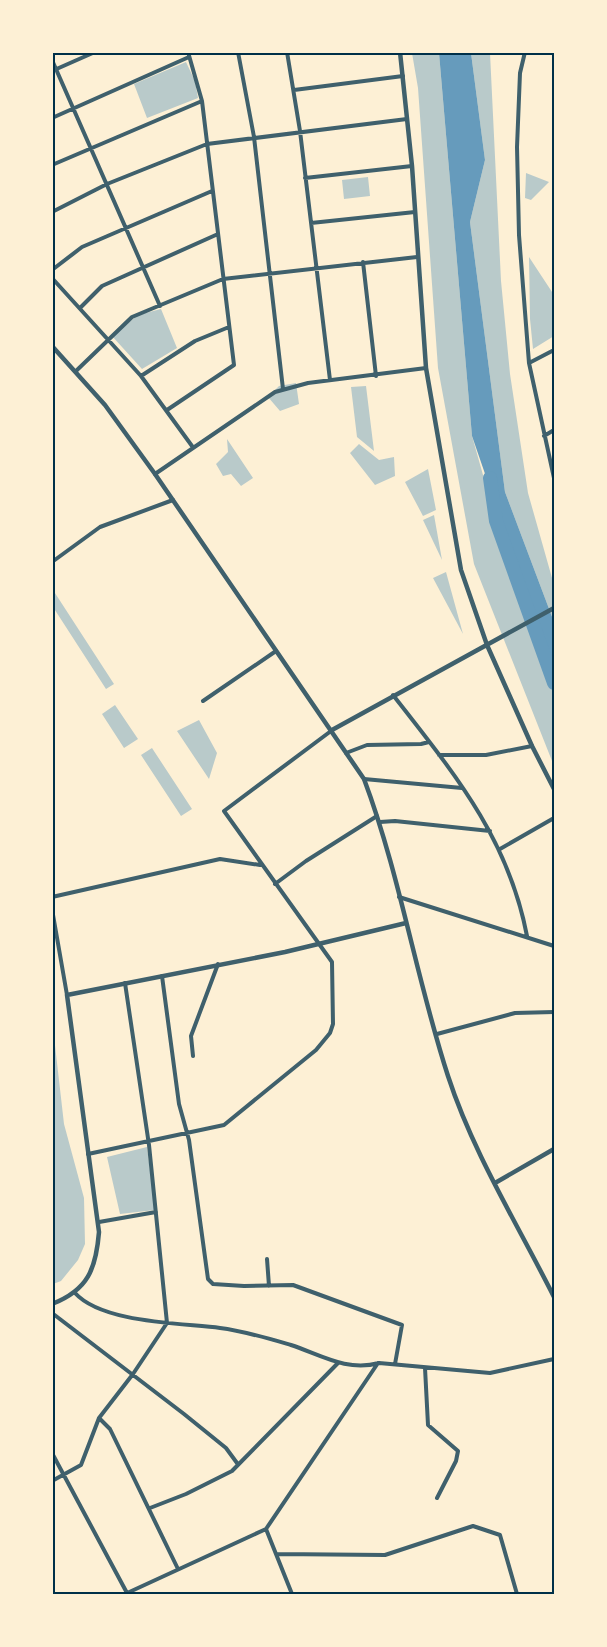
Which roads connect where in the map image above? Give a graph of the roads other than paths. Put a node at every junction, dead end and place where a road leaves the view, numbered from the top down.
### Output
1 (95, 52) edge
2 (238, 52) edge
3 (287, 52) edge
4 (400, 52) edge
5 (525, 52) edge
6 (188, 55) edge
7 (52, 60) edge
8 (55, 70) edge
9 (404, 76) junction
10 (294, 90) junction
11 (202, 101) junction
12 (73, 110) junction
13 (52, 118) edge
14 (408, 119) junction
15 (300, 131) junction
16 (254, 137) junction
17 (207, 144) junction
18 (89, 147) junction
19 (52, 165) edge
20 (412, 166) junction
21 (305, 178) junction
22 (107, 184) junction
23 (213, 191) junction
24 (52, 212) edge
25 (415, 212) junction
26 (311, 223) junction
27 (126, 226) junction
28 (218, 234) junction
29 (417, 257) junction
30 (363, 262) junction
31 (143, 267) junction
32 (316, 267) junction
33 (52, 270) edge
34 (271, 273) junction
35 (52, 278) edge
36 (223, 279) junction
37 (160, 306) junction
38 (80, 308) junction
39 (229, 327) junction
40 (109, 338) junction
41 (52, 345) edge
42 (555, 350) edge
43 (530, 363) junction
44 (426, 368) junction
45 (76, 371) junction
46 (141, 376) junction
47 (376, 376) junction
48 (330, 380) junction
49 (283, 389) junction
50 (167, 410) junction
51 (555, 430) edge
52 (544, 436) junction
53 (192, 446) junction
54 (155, 474) junction
55 (555, 478) edge
56 (174, 500) junction
57 (52, 562) edge
58 (555, 608) edge
59 (487, 645) junction
60 (276, 651) junction
61 (393, 695) junction
62 (203, 701) dead end
63 (332, 730) junction
64 (429, 742) junction
65 (532, 746) junction
66 (346, 753) junction
67 (440, 755) junction
68 (364, 778) junction
69 (463, 788) junction
70 (555, 789) edge
71 (377, 816) junction
72 (555, 818) edge
73 (380, 822) junction
74 (491, 831) junction
75 (500, 849) junction
76 (260, 865) junction
77 (275, 884) junction
78 (52, 897) edge
79 (399, 897) junction
80 (52, 909) edge
81 (406, 923) junction
82 (527, 936) junction
83 (320, 944) junction
84 (555, 946) edge
85 (218, 964) junction
86 (162, 975) junction
87 (125, 983) junction
88 (67, 995) junction
89 (554, 1011) edge
90 (555, 1018) edge
91 (437, 1034) junction
92 (193, 1056) dead end
93 (186, 1132) junction
94 (147, 1141) junction
95 (554, 1149) edge
96 (87, 1154) junction
97 (495, 1183) junction
98 (156, 1212) junction
99 (99, 1221) junction
100 (267, 1259) dead end
101 (269, 1286) junction
102 (75, 1293) junction
103 (555, 1297) edge
104 (52, 1304) edge
105 (52, 1313) edge
106 (167, 1323) junction
107 (555, 1359) edge
108 (379, 1363) junction
109 (338, 1364) junction
110 (395, 1364) junction
111 (424, 1368) junction
112 (133, 1374) junction
113 (99, 1418) junction
114 (52, 1453) edge
115 (237, 1464) junction
116 (63, 1475) junction
117 (52, 1481) edge
118 (437, 1498) dead end
119 (150, 1508) junction
120 (266, 1529) junction
121 (276, 1554) junction
122 (178, 1569) junction
123 (126, 1594) edge
124 (292, 1594) edge
125 (517, 1594) edge

1 - 8 street
2 - 16 street
3 - 10 street
4 - 9 street
5 - 43 street
6 - 11 street
6 - 12 street
7 - 8 street
8 - 12 street
9 - 10 street
9 - 14 street
10 - 15 street
11 - 17 street
11 - 18 street
12 - 13 street
12 - 18 street
14 - 15 street
14 - 20 street
15 - 16 street
15 - 21 street
16 - 17 street
16 - 34 street
17 - 22 street
17 - 23 street
18 - 19 street
18 - 22 street
20 - 21 street
20 - 25 street
21 - 26 street
22 - 24 street
22 - 27 street
23 - 27 street
23 - 28 street
25 - 26 street
25 - 29 street
26 - 32 street
27 - 31 street
27 - 33 street
28 - 31 street
28 - 36 street
29 - 30 street
29 - 44 street
30 - 32 street
30 - 47 street
31 - 37 street
31 - 38 street
32 - 34 street
32 - 48 street
34 - 36 street
34 - 49 street
35 - 38 street
36 - 37 street
36 - 39 street
37 - 40 street
38 - 40 street
39 - 46 street
39 - 50 street
40 - 45 street
40 - 46 street
41 - 45 street
42 - 43 street
43 - 52 street
44 - 47 street
44 - 59 street
45 - 54 street
46 - 50 street
47 - 48 street
48 - 49 street
49 - 53 street
50 - 53 street
51 - 52 street
52 - 55 street
53 - 54 street
54 - 56 street
56 - 57 street
56 - 60 street
58 - 59 street
59 - 61 street
59 - 65 street
60 - 62 street
60 - 63 street
61 - 63 street
61 - 64 street
63 - 66 street
63 - 76 street
64 - 66 street
64 - 67 street
65 - 67 street
65 - 70 street
66 - 68 street
67 - 69 street
68 - 69 street
68 - 71 street
69 - 74 street
71 - 73 street
71 - 77 street
72 - 75 street
73 - 74 street
73 - 79 street
74 - 75 street
75 - 82 street
76 - 77 street
76 - 78 street
77 - 83 street
79 - 81 street
79 - 82 street
80 - 88 street
81 - 83 street
81 - 91 street
82 - 84 street
83 - 85 street
83 - 93 street
85 - 86 street
85 - 92 street
86 - 87 street
86 - 93 street
87 - 88 street
87 - 94 street
88 - 96 street
89 - 90 street
89 - 91 street
91 - 97 street
93 - 94 street
93 - 101 street
94 - 96 street
94 - 98 street
95 - 97 street
96 - 99 street
97 - 103 street
98 - 99 street
98 - 106 street
99 - 102 street
100 - 101 street
101 - 110 street
102 - 104 street
102 - 106 street
105 - 112 street
106 - 109 street
106 - 112 street
107 - 111 street
108 - 109 street
108 - 110 street
108 - 120 street
109 - 115 street
110 - 111 street
111 - 118 street
112 - 113 street
112 - 115 street
113 - 116 street
113 - 119 street
114 - 116 street
115 - 119 street
116 - 117 street
116 - 123 street
119 - 122 street
120 - 121 street
120 - 122 street
121 - 124 street
121 - 125 street
122 - 123 street

